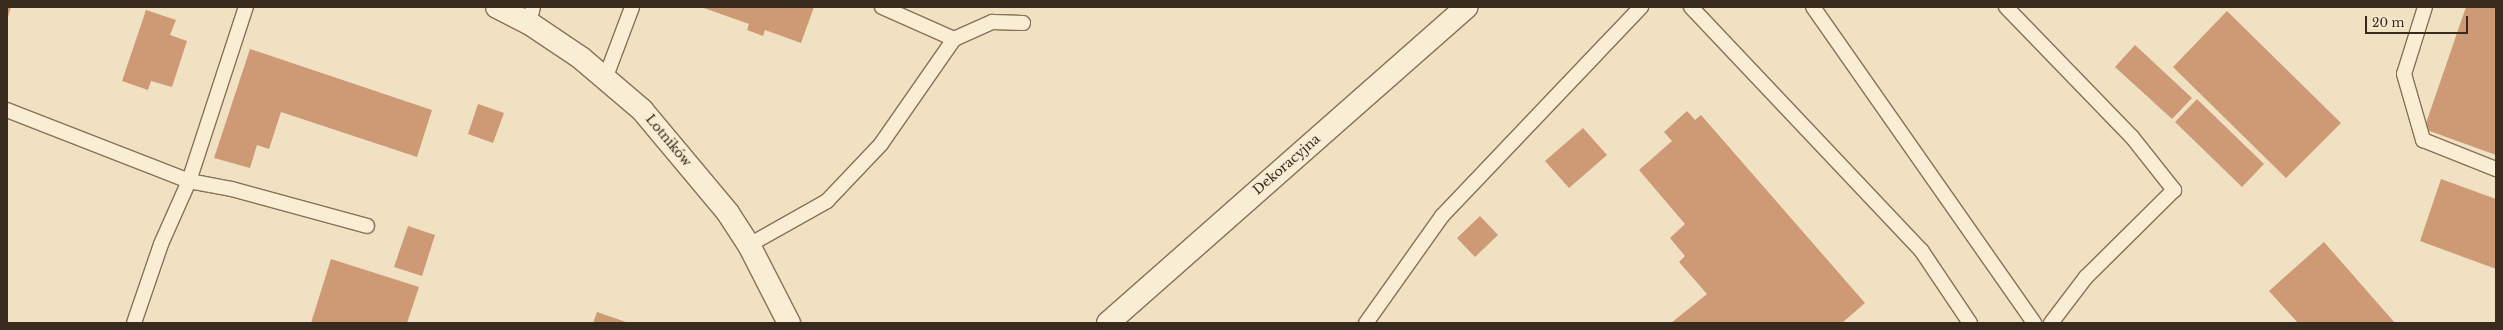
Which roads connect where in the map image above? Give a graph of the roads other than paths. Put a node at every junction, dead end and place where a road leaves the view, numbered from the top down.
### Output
1 (246, 7) edge
2 (497, 7) edge
3 (632, 7) edge
4 (882, 7) edge
5 (1467, 7) edge
6 (1641, 7) edge
7 (1691, 7) edge
8 (1813, 7) edge
9 (2006, 7) edge
10 (2425, 7) edge
11 (531, 15) edge
12 (1023, 23) dead end
13 (954, 39) junction
14 (605, 79) junction
15 (7, 110) edge
16 (2496, 169) edge
17 (189, 181) junction
18 (367, 226) dead end
19 (749, 245) junction
20 (134, 323) edge
21 (789, 323) edge
22 (1108, 323) edge
23 (1366, 323) edge
24 (1970, 323) edge
25 (2034, 323) edge
26 (2051, 323) edge

1 - 17 lane
2 - 11 street, Lotników
3 - 14 lane
4 - 13 lane
5 - 22 street, Dekoracyjna
6 - 23 lane
7 - 24 lane
8 - 25 lane
9 - 26 lane
10 - 16 lane
11 - 14 street, Lotników
12 - 13 lane
13 - 19 lane
14 - 19 street, Lotników
15 - 17 lane
17 - 18 lane
17 - 20 lane
19 - 21 street, Lotników

